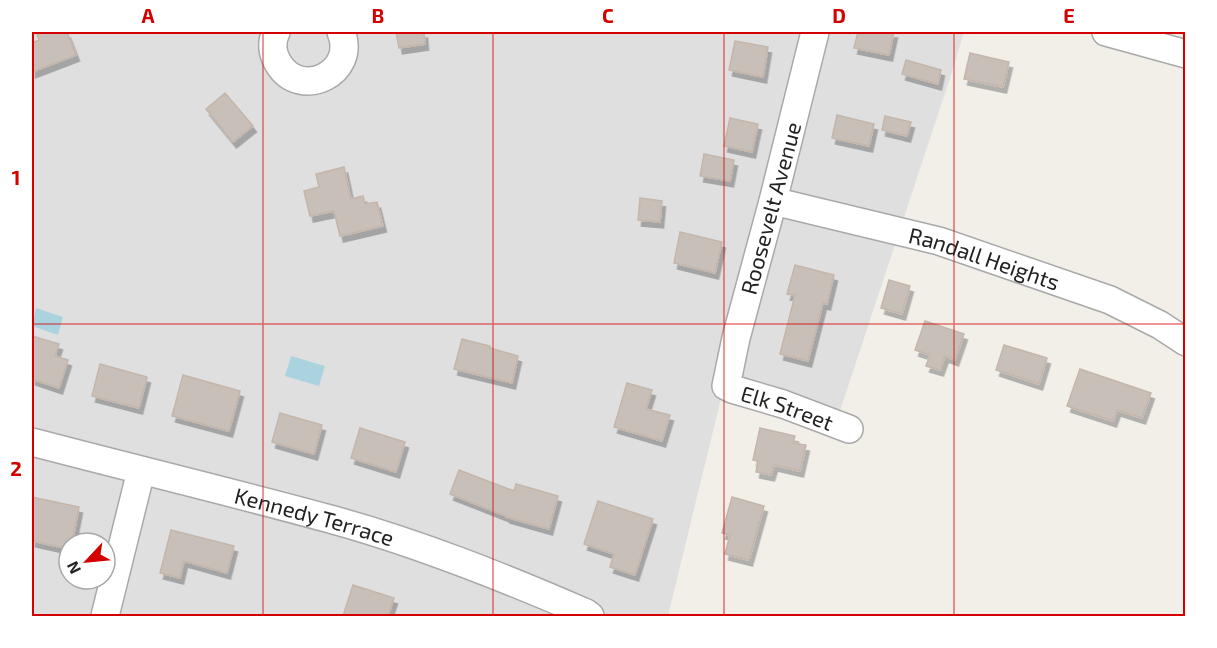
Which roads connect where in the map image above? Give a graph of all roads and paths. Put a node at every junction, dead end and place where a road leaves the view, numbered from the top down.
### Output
1 (276, 32) edge
2 (341, 32) edge
3 (815, 32) edge
4 (1106, 32) edge
5 (1185, 54) edge
6 (773, 201) junction
7 (1185, 342) edge
8 (726, 386) joint
9 (849, 429) dead end
10 (32, 442) edge
11 (141, 471) junction
12 (105, 616) edge
13 (590, 616) edge

1 - 2 street
3 - 6 street, Roosevelt Avenue
4 - 5 street
6 - 7 street, Randall Heights
6 - 8 street, Roosevelt Avenue
8 - 9 street, Elk Street
10 - 11 street, Kennedy Terrace
11 - 12 street
11 - 13 street, Kennedy Terrace

